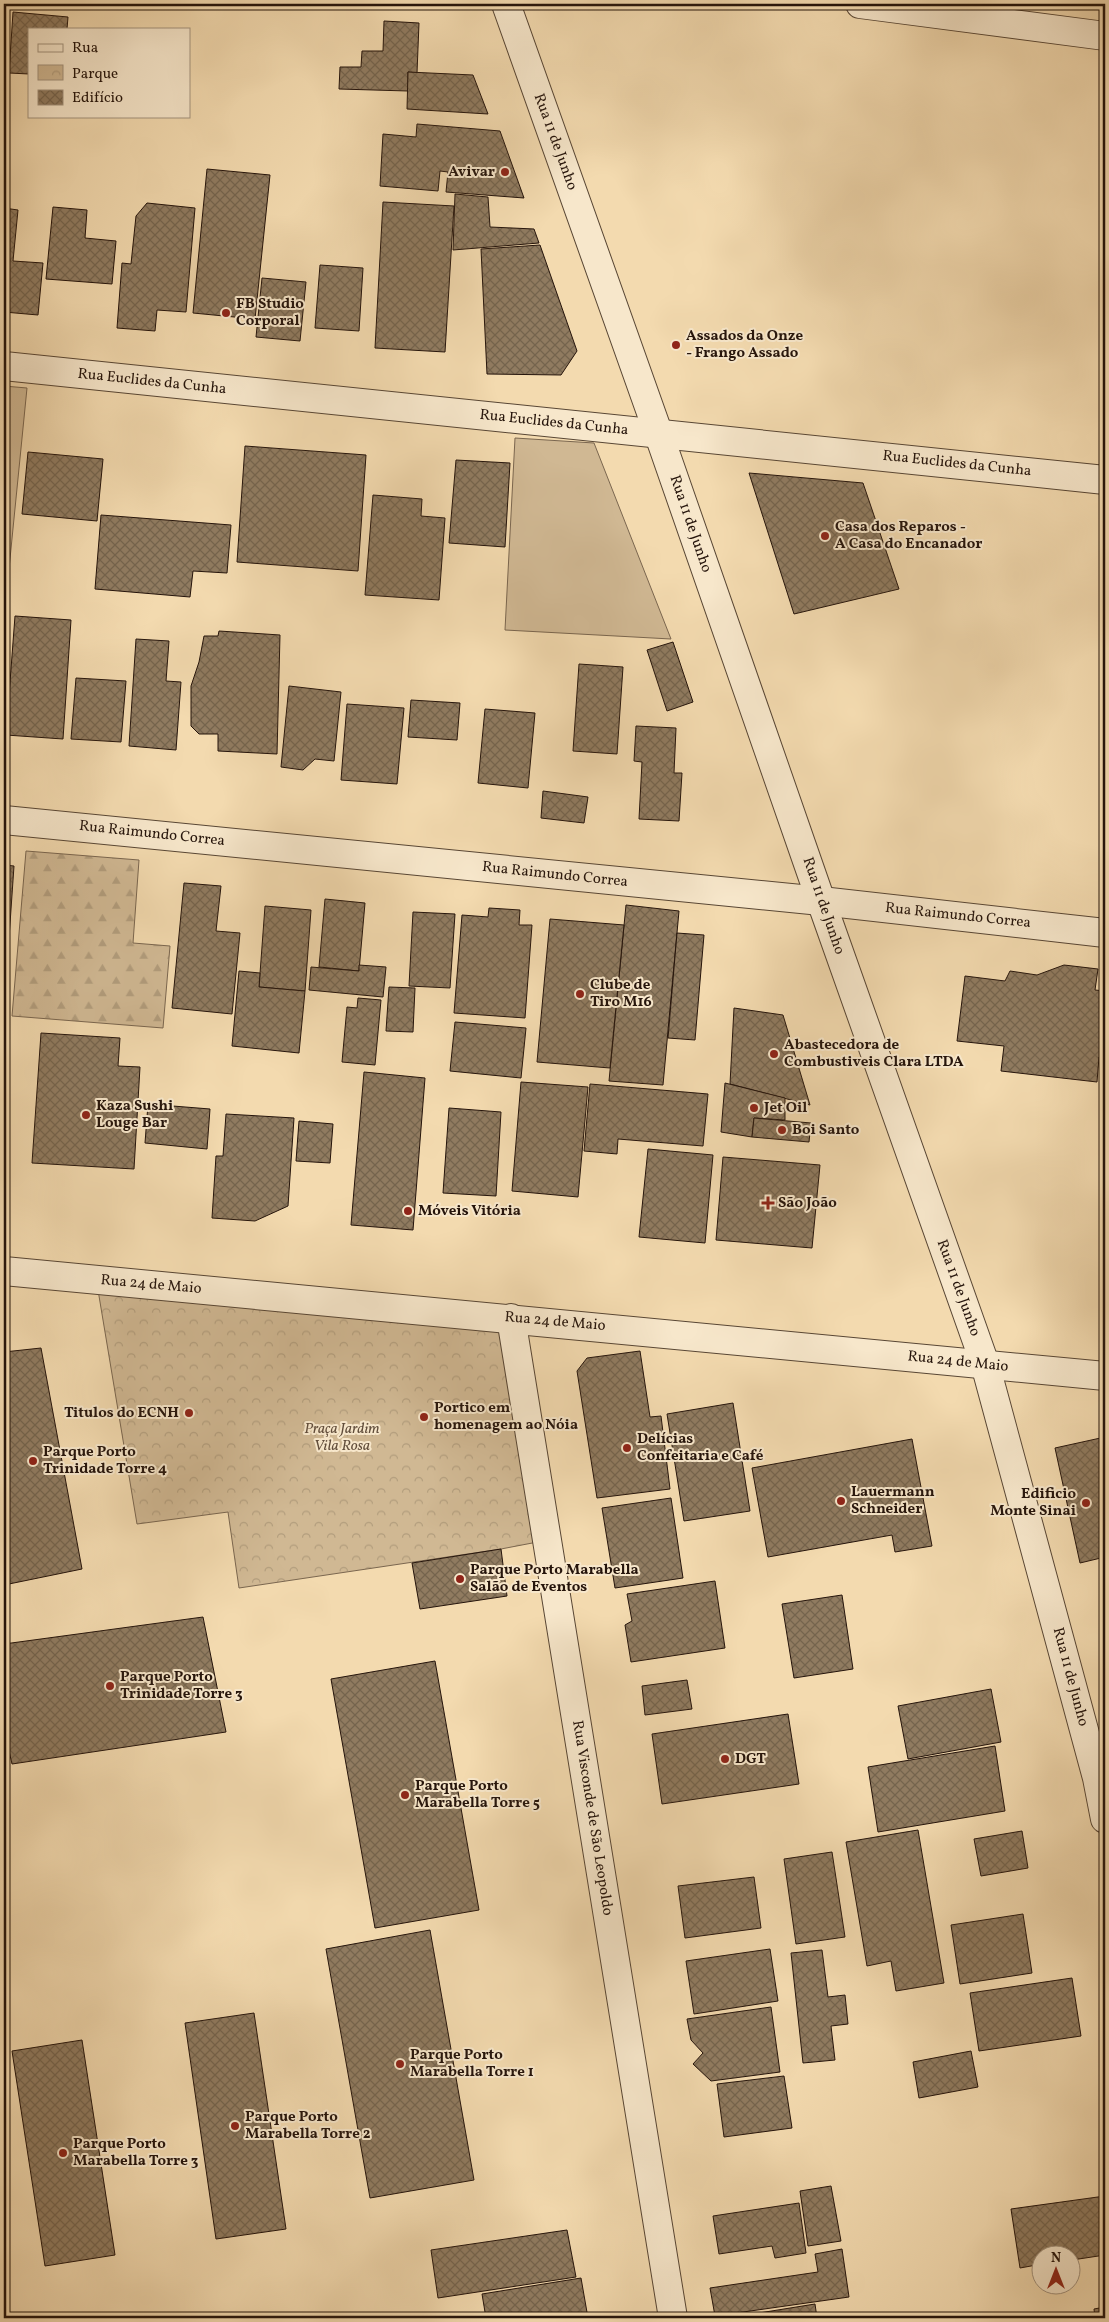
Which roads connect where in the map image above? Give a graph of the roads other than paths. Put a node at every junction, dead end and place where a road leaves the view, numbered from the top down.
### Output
1 (506, 4) edge
2 (860, 4) edge
3 (1105, 36) edge
4 (4, 366) edge
5 (659, 435) junction
6 (1105, 480) edge
7 (4, 820) edge
8 (821, 901) junction
9 (1105, 933) edge
10 (4, 1271) edge
11 (512, 1318) junction
12 (985, 1364) junction
13 (1105, 1376) edge
14 (1101, 1779) edge
15 (1105, 1819) edge
16 (673, 2318) edge

1 - 5 street, Rua 11 de Junho
2 - 3 street
4 - 5 street, Rua Euclides da Cunha
5 - 6 street, Rua Euclides da Cunha
5 - 8 street, Rua 11 de Junho
7 - 8 street, Rua Raimundo Correa
8 - 9 street, Rua Raimundo Correa
8 - 12 street, Rua 11 de Junho
10 - 11 street, Rua 24 de Maio
11 - 12 street, Rua 24 de Maio
11 - 16 street, Rua Visconde de São Leopoldo
12 - 13 street, Rua 24 de Maio
12 - 14 street, Rua 11 de Junho
14 - 15 street, Rua 11 de Junho

